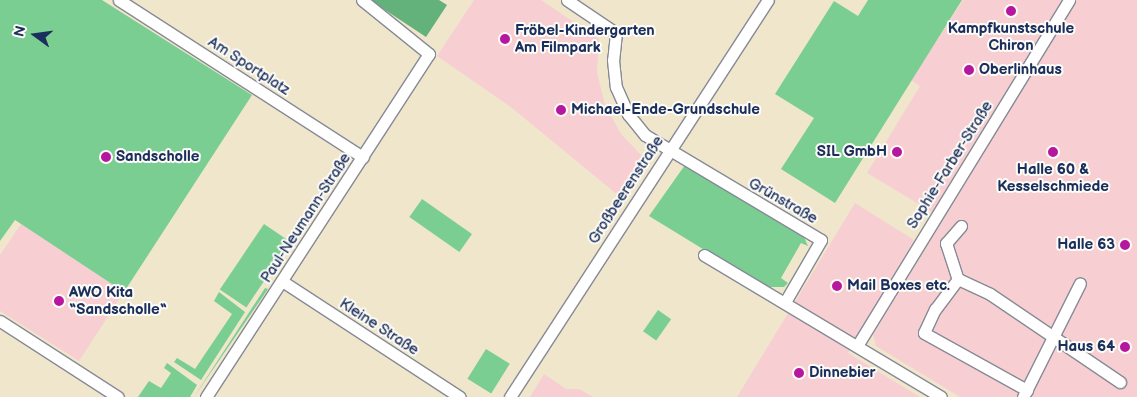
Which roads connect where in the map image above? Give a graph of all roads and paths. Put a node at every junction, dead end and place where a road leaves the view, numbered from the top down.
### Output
1 (118, 0) edge
2 (362, 0) edge
3 (568, 0) edge
4 (768, 0) edge
5 (1068, 0) edge
6 (669, 152) junction
7 (364, 157) junction
8 (962, 226) dead end
9 (704, 255) dead end
10 (958, 279) junction
11 (282, 281) junction
12 (1080, 283) dead end
13 (785, 302) junction
14 (0, 321) edge
15 (1054, 338) junction
16 (857, 346) junction
17 (1120, 382) dead end
18 (1025, 394) edge
19 (118, 397) edge
20 (206, 397) edge
21 (460, 397) edge
22 (510, 397) edge
23 (941, 397) edge

1 - 7 street, Am Sportplatz
2 - 7 street, Paul-Neumann-Straße
3 - 6 street
4 - 6 street, Großbeerenstraße
5 - 16 street, Sophie-Farber-Straße
6 - 13 street, Grünstraße
6 - 22 street, Großbeerenstraße
7 - 11 street, Paul-Neumann-Straße
8 - 10 street
9 - 13 street
10 - 15 street
10 - 18 street
11 - 20 street, Paul-Neumann-Straße
11 - 21 street, Kleine Straße
12 - 15 street
13 - 16 street
14 - 19 street
15 - 17 street
15 - 18 street
16 - 23 street

